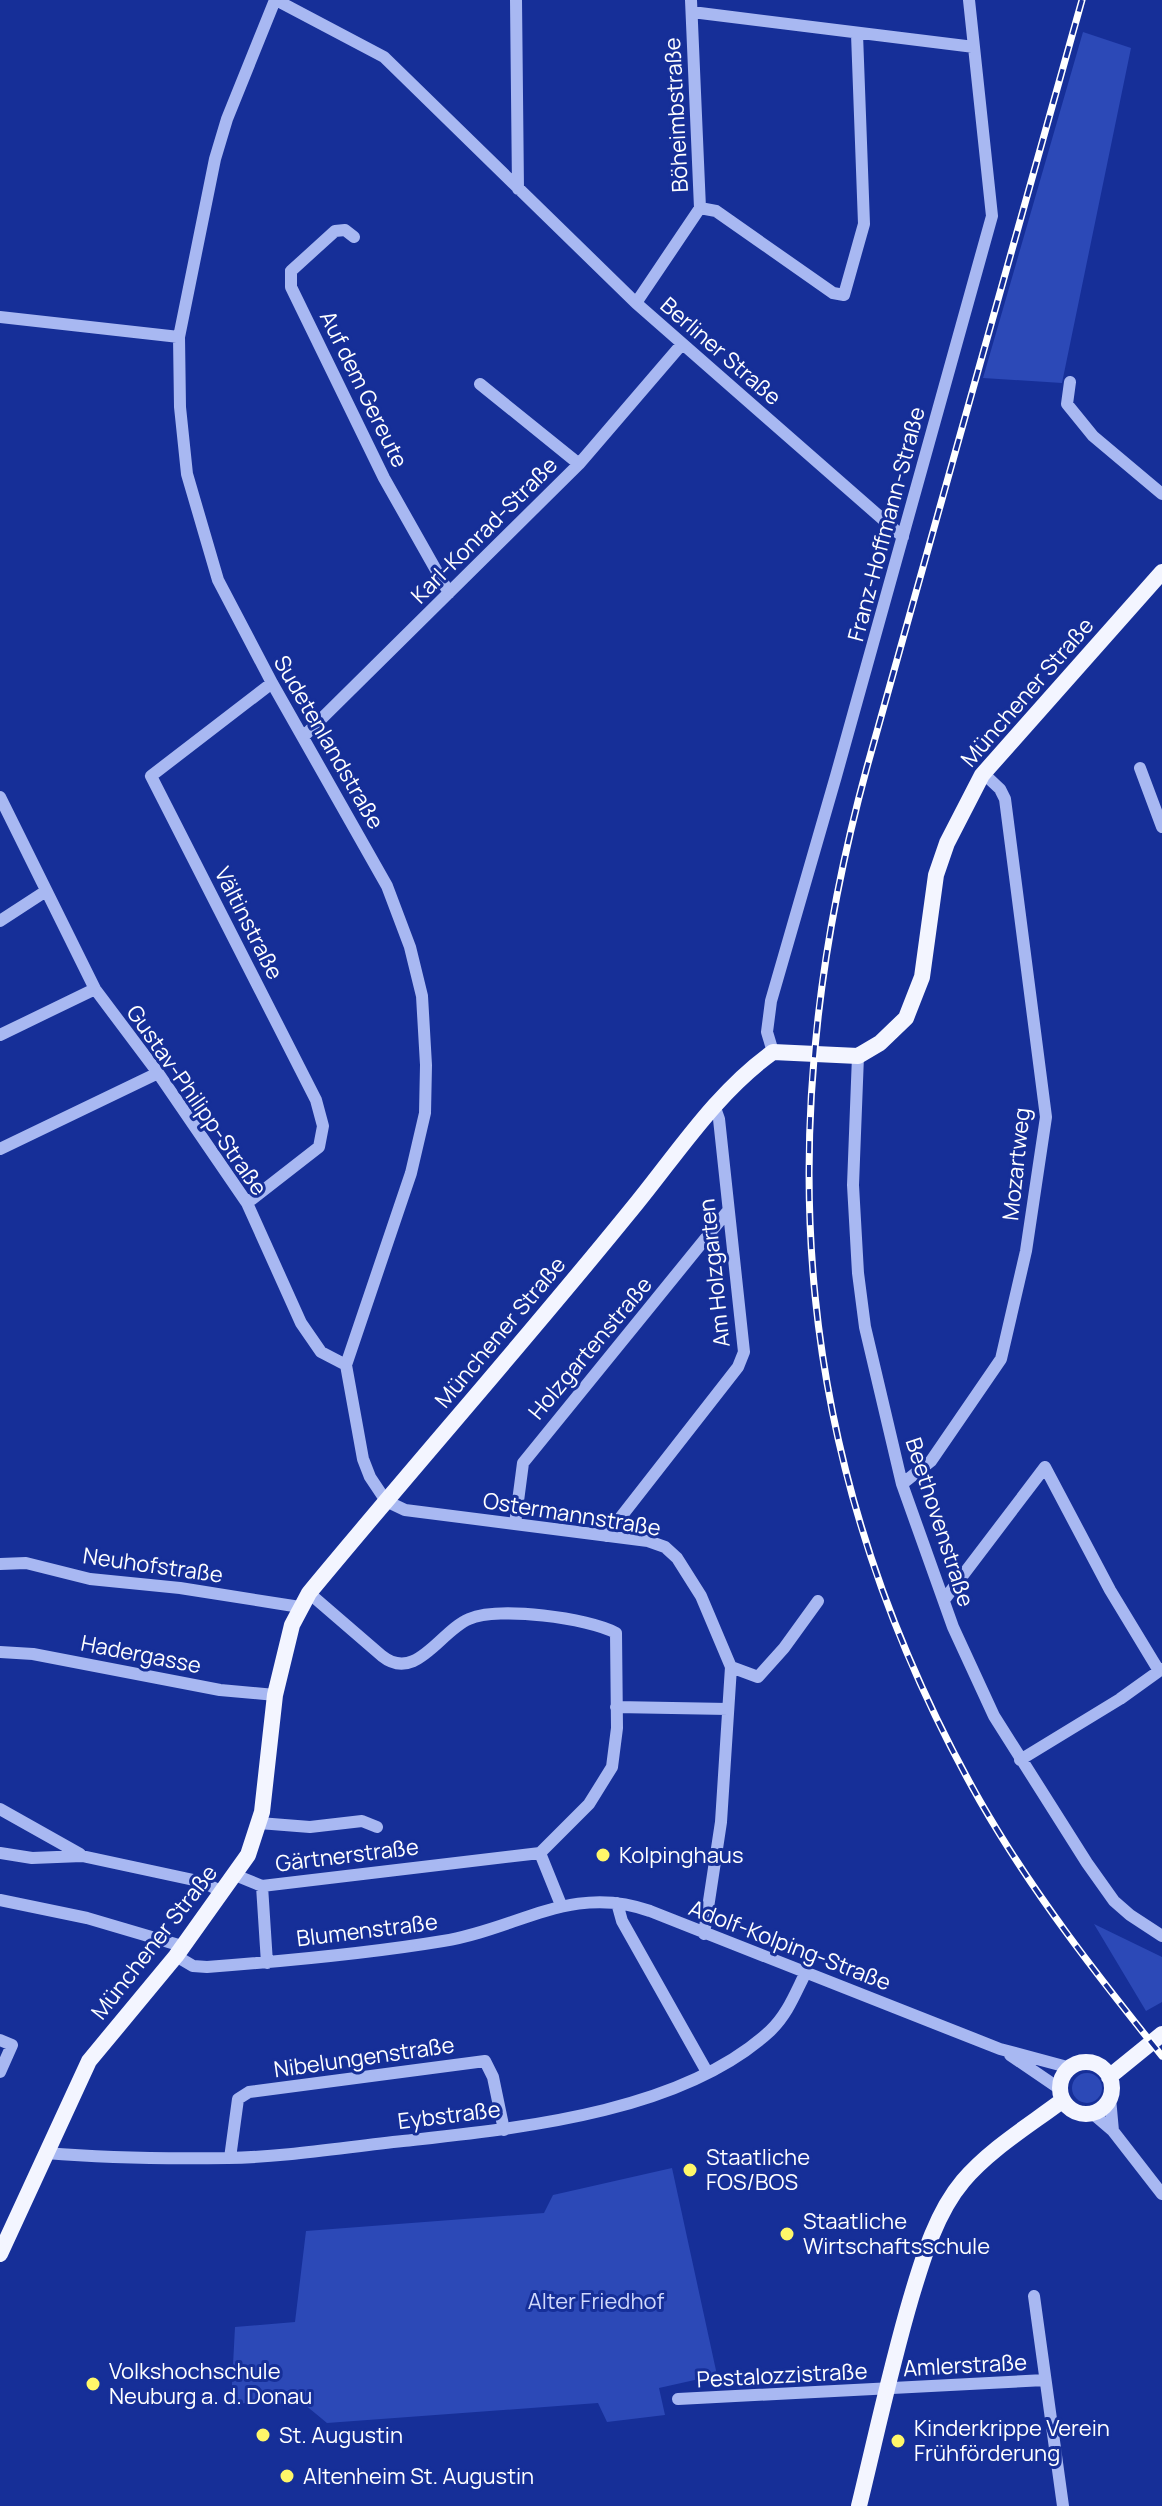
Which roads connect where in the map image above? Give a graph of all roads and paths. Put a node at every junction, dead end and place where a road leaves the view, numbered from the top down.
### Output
1 (275, 0) edge
2 (516, 0) edge
3 (969, 0) edge
4 (691, 6) edge
5 (857, 34) junction
6 (974, 47) junction
7 (518, 189) junction
8 (700, 208) junction
9 (354, 237) dead end
10 (636, 303) junction
11 (0, 317) edge
12 (179, 337) junction
13 (682, 344) junction
14 (1070, 382) dead end
15 (480, 384) dead end
16 (579, 464) junction
17 (1162, 494) edge
18 (903, 537) junction
19 (1162, 572) edge
20 (449, 593) junction
21 (272, 683) junction
22 (304, 736) junction
23 (1140, 768) dead end
24 (983, 773) junction
25 (0, 797) edge
26 (1162, 827) edge
27 (46, 891) junction
28 (0, 921) edge
29 (95, 989) junction
30 (0, 1035) edge
31 (773, 1052) junction
32 (858, 1056) junction
33 (158, 1073) junction
34 (714, 1105) junction
35 (0, 1149) edge
36 (247, 1203) junction
37 (727, 1212) junction
38 (346, 1365) junction
39 (902, 1484) junction
40 (386, 1501) junction
41 (515, 1524) junction
42 (606, 1536) junction
43 (1, 1559) edge
44 (304, 1600) junction
45 (944, 1600) junction
46 (818, 1601) dead end
47 (0, 1652) edge
48 (731, 1667) junction
49 (1160, 1670) edge
50 (275, 1695) junction
51 (616, 1707) junction
52 (728, 1709) junction
53 (1020, 1760) junction
54 (0, 1809) edge
55 (259, 1823) junction
56 (377, 1827) dead end
57 (0, 1853) edge
58 (540, 1853) junction
59 (82, 1856) junction
60 (235, 1875) junction
61 (262, 1886) junction
62 (222, 1892) junction
63 (0, 1900) edge
64 (617, 1903) junction
65 (561, 1905) junction
66 (704, 1934) junction
67 (1162, 1936) edge
68 (179, 1951) junction
69 (267, 1963) junction
70 (805, 1974) junction
71 (1162, 2034) edge
72 (0, 2040) edge
73 (1000, 2049) junction
74 (1071, 2068) junction
75 (0, 2072) edge
76 (707, 2072) junction
77 (1106, 2073) junction
78 (1062, 2094) junction
79 (1110, 2098) junction
80 (1092, 2113) junction
81 (504, 2130) junction
82 (1113, 2131) junction
83 (46, 2153) junction
84 (230, 2158) junction
85 (1162, 2194) edge
86 (0, 2254) edge
87 (1034, 2296) dead end
88 (1045, 2380) junction
89 (887, 2390) junction
90 (678, 2399) dead end
91 (859, 2506) edge
92 (1063, 2506) edge

1 - 7 street, Berliner Straße
1 - 12 street, Sudetenlandstraße
2 - 7 street
3 - 6 street, Franz-Hoffmann-Straße
4 - 5 street
4 - 8 street, Böheimbstraße
5 - 6 street
5 - 8 street
6 - 18 street, Franz-Hoffmann-Straße
7 - 10 street, Berliner Straße
8 - 10 street, Böheimbstraße
9 - 20 street, Auf dem Gereute
10 - 13 street, Berliner Straße
11 - 12 street
12 - 21 street, Sudetenlandstraße
13 - 16 street, Karl-Konrad-Straße
13 - 18 street, Berliner Straße
14 - 17 street
15 - 16 street
16 - 20 street, Karl-Konrad-Straße
18 - 31 street, Franz-Hoffmann-Straße
19 - 24 main road, Münchener Straße
20 - 22 street, Karl-Konrad-Straße
21 - 22 street, Sudetenlandstraße
21 - 36 street, Vältinstraße
22 - 38 street, Sudetenlandstraße
23 - 26 street
24 - 32 main road, Münchener Straße
24 - 39 street, Mozartweg
25 - 27 street, Gustav-Philipp-Straße
27 - 28 street
27 - 29 street, Gustav-Philipp-Straße
29 - 30 street
29 - 33 street, Gustav-Philipp-Straße
31 - 32 main road
31 - 34 main road, Münchener Straße
32 - 39 street, Beethovenstraße
33 - 35 street
33 - 36 street, Gustav-Philipp-Straße
34 - 37 street, Am Holzgarten
34 - 40 main road, Münchener Straße
36 - 38 street, Gustav-Philipp-Straße
37 - 41 street, Holzgartenstraße
37 - 42 street, Am Holzgarten
38 - 40 street, Sudetenlandstraße
39 - 45 street, Beethovenstraße
40 - 41 street, Ostermannstraße
40 - 44 main road, Münchener Straße
41 - 42 street, Ostermannstraße
42 - 48 street, Ostermannstraße
43 - 44 street, Neuhofstraße
44 - 50 main road, Münchener Straße
44 - 51 street
45 - 49 street
45 - 53 street, Beethovenstraße
46 - 48 street
47 - 50 street, Hadergasse
48 - 52 street, Ostermannstraße
49 - 53 street
50 - 55 main road, Münchener Straße
51 - 52 street
51 - 58 street
52 - 66 street, Ostermannstraße
53 - 67 street, Beethovenstraße
54 - 59 street
55 - 56 street
55 - 60 main road, Münchener Straße
57 - 59 street
58 - 61 street, Gärtnerstraße
58 - 65 street
59 - 62 street
60 - 61 street, Gärtnerstraße
60 - 62 main road, Münchener Straße
61 - 69 street
62 - 68 main road, Münchener Straße
63 - 68 street, Blumenstraße
64 - 65 street, Adolf-Kolping-Straße
64 - 66 street, Adolf-Kolping-Straße
64 - 76 street
65 - 69 street, Blumenstraße
66 - 70 street, Adolf-Kolping-Straße
68 - 69 street, Blumenstraße
68 - 83 main road, Münchener Straße
70 - 73 street, Adolf-Kolping-Straße
70 - 76 street, Eybstraße
71 - 77 main road
72 - 75 street
73 - 74 street, Adolf-Kolping-Straße
73 - 78 street, Adolf-Kolping-Straße
74 - 77 main road
74 - 78 main road
76 - 81 street, Eybstraße
77 - 79 main road
78 - 80 main road
78 - 89 main road
79 - 80 main road
79 - 82 street
80 - 82 street
81 - 84 street, Eybstraße
81 - 84 street, Nibelungenstraße
82 - 85 street
83 - 84 street, Eybstraße
83 - 86 main road, Münchener Straße
87 - 88 street, Amlerstraße
88 - 89 street, Amlerstraße
88 - 92 street, Amlerstraße
89 - 90 street, Pestalozzistraße
89 - 91 main road

